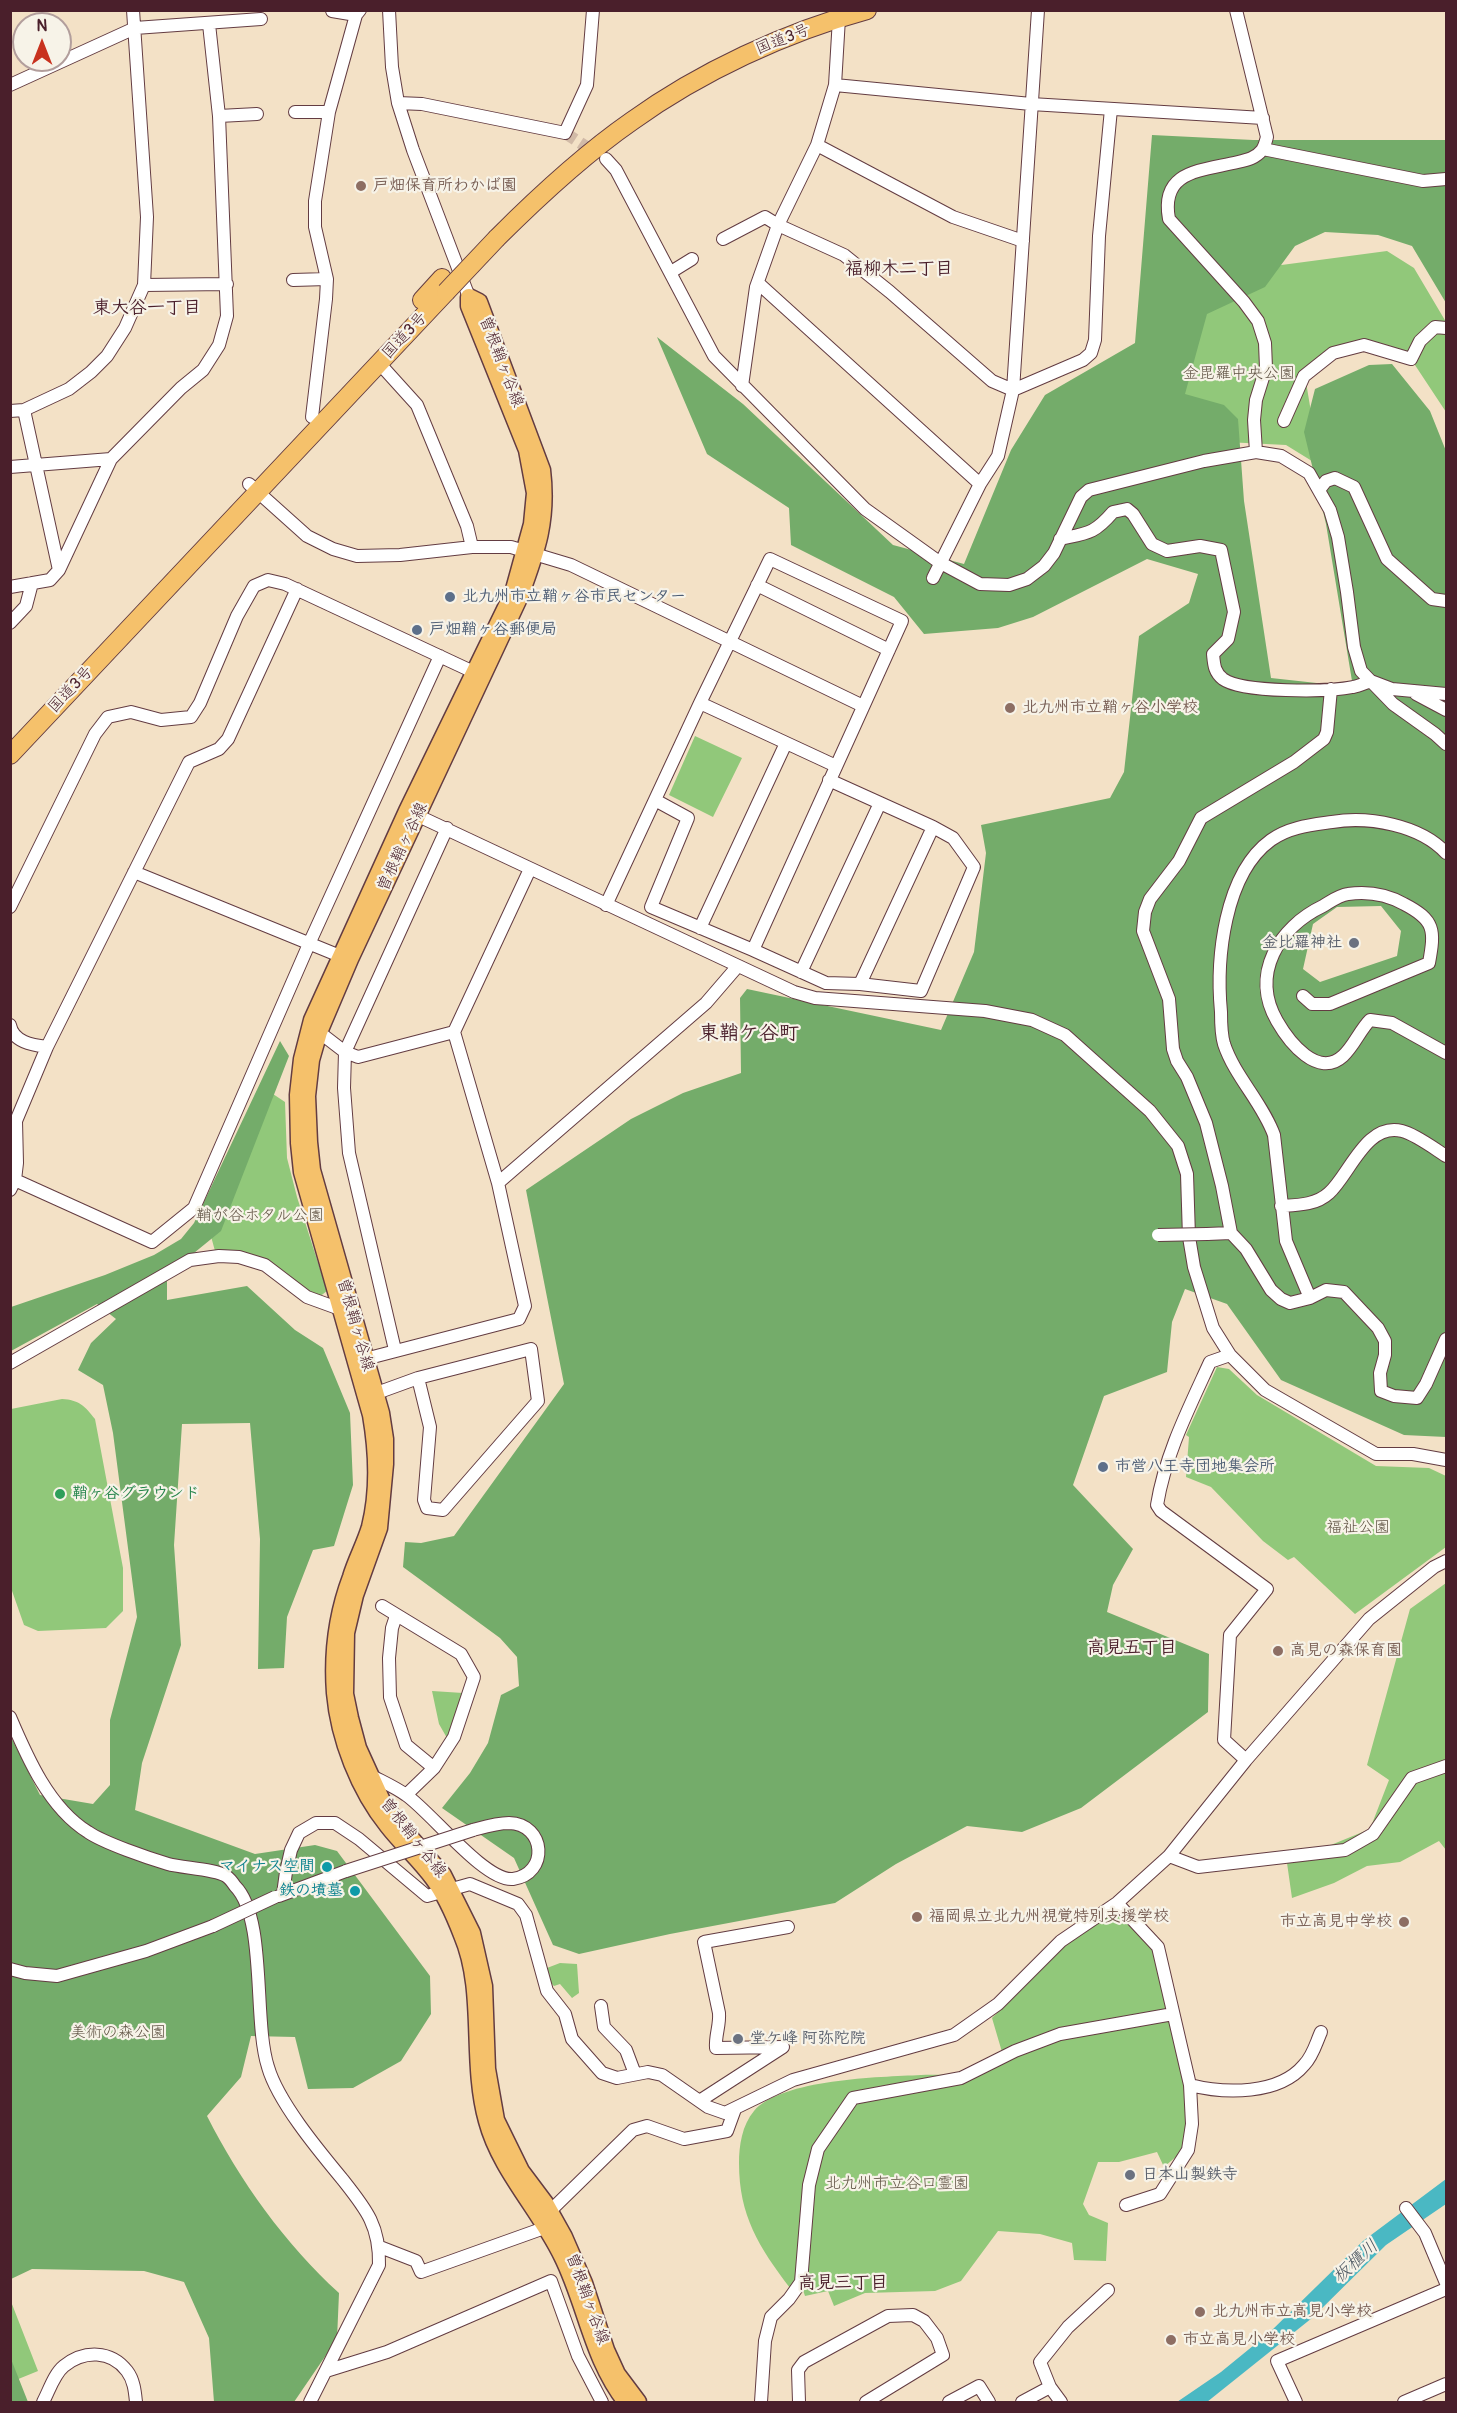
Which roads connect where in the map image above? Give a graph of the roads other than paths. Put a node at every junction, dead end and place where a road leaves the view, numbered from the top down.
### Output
1 (133, 10) edge
2 (389, 10) edge
3 (593, 10) edge
4 (867, 10) edge
5 (1038, 10) edge
6 (1236, 10) edge
7 (332, 11) edge
8 (358, 13) edge
9 (833, 14) edge
10 (261, 19) dead end
11 (209, 24) junction
12 (135, 28) junction
13 (10, 85) edge
14 (836, 85) junction
15 (398, 104) junction
16 (1031, 104) junction
17 (1111, 109) junction
18 (295, 112) dead end
19 (329, 112) junction
20 (257, 114) dead end
21 (219, 116) junction
22 (1263, 118) junction
23 (817, 145) junction
24 (1263, 149) junction
25 (606, 159) tunnel mouth
26 (1446, 179) edge
27 (778, 225) junction
28 (723, 239) dead end
29 (1023, 241) junction
30 (692, 259) dead end
31 (670, 272) junction
32 (327, 279) junction
33 (293, 280) dead end
34 (758, 283) junction
35 (227, 284) junction
36 (144, 285) junction
37 (444, 285) junction
38 (469, 297) joint
39 (1446, 328) edge
40 (379, 363) junction
41 (742, 386) junction
42 (1013, 390) junction
43 (24, 410) junction
44 (10, 411) edge
45 (312, 417) junction
46 (1284, 422) dead end
47 (1256, 452) junction
48 (111, 459) junction
49 (37, 464) junction
50 (10, 467) edge
51 (981, 484) junction
52 (253, 488) junction
53 (1319, 490) junction
54 (1060, 539) junction
55 (472, 547) junction
56 (531, 553) junction
57 (939, 562) junction
58 (60, 572) junction
59 (933, 578) dead end
60 (32, 583) junction
61 (757, 585) junction
62 (10, 587) edge
63 (297, 589) junction
64 (1446, 601) edge
65 (10, 623) edge
66 (730, 641) junction
67 (889, 650) junction
68 (440, 656) junction
69 (478, 674) junction
70 (1371, 681) junction
71 (1331, 689) junction
72 (1412, 692) junction
73 (1446, 694) edge
74 (700, 703) junction
75 (863, 706) junction
76 (1446, 710) edge
77 (10, 740) edge
78 (786, 743) junction
79 (1446, 744) edge
80 (10, 755) edge
81 (836, 766) junction
82 (829, 780) junction
83 (655, 800) junction
84 (879, 803) junction
85 (413, 813) junction
86 (933, 827) junction
87 (447, 828) junction
88 (1446, 853) edge
89 (530, 869) junction
90 (134, 872) junction
91 (606, 905) junction
92 (10, 907) edge
93 (700, 928) junction
94 (309, 944) junction
95 (753, 950) junction
96 (340, 956) junction
97 (737, 967) junction
98 (801, 972) junction
99 (860, 984) junction
100 (1303, 996) dead end
101 (10, 1025) edge
102 (319, 1032) junction
103 (454, 1032) junction
104 (47, 1047) junction
105 (345, 1052) junction
106 (1446, 1053) edge
107 (1446, 1156) edge
108 (498, 1183) junction
109 (13, 1185) edge
110 (1281, 1206) junction
111 (1231, 1233) junction
112 (1158, 1235) dead end
113 (1310, 1298) junction
114 (340, 1309) junction
115 (1446, 1339) edge
116 (395, 1350) junction
117 (1230, 1355) junction
118 (365, 1359) junction
119 (10, 1364) edge
120 (418, 1378) junction
121 (374, 1394) junction
122 (1446, 1460) edge
123 (1446, 1561) edge
124 (382, 1606) dead end
125 (396, 1616) junction
126 (10, 1717) edge
127 (1246, 1760) junction
128 (1446, 1766) edge
129 (434, 1768) junction
130 (369, 1774) junction
131 (406, 1795) junction
132 (1169, 1856) junction
133 (447, 1891) junction
134 (279, 1895) junction
135 (1117, 1903) junction
136 (788, 1927) dead end
137 (10, 1968) edge
138 (601, 2006) dead end
139 (1173, 2013) junction
140 (1321, 2032) dead end
141 (635, 2074) junction
142 (1190, 2085) junction
143 (701, 2100) junction
144 (735, 2109) junction
145 (1125, 2205) dead end
146 (1406, 2208) dead end
147 (546, 2219) junction
148 (380, 2247) junction
149 (1446, 2283) edge
150 (1446, 2289) edge
151 (1108, 2290) dead end
152 (326, 2371) junction
153 (1446, 2384) edge
154 (1050, 2386) junction
155 (43, 2403) edge
156 (136, 2403) edge
157 (310, 2403) edge
158 (602, 2403) edge
159 (626, 2403) edge
160 (638, 2403) edge
161 (761, 2403) edge
162 (800, 2403) edge
163 (866, 2403) edge
164 (949, 2403) edge
165 (989, 2403) edge
166 (1022, 2403) edge
167 (1061, 2403) edge
168 (1296, 2403) edge
169 (1404, 2403) edge

1 - 12 street
2 - 15 street
3 - 15 street
4 - 9 highway, 国道3号
5 - 16 street
6 - 22 street
7 - 8 street
8 - 19 street
9 - 14 street
9 - 37 highway, 国道3号, bridge
10 - 11 street
11 - 12 street
11 - 21 street
12 - 13 street
12 - 36 street
14 - 16 street
14 - 23 street
15 - 38 street
16 - 17 street
16 - 29 street
17 - 22 street
17 - 42 street
18 - 19 street
19 - 32 street
20 - 21 street
21 - 35 street
22 - 24 street
23 - 27 street
23 - 29 street
24 - 26 street
24 - 47 street
25 - 31 street
27 - 28 street
27 - 34 street
27 - 42 street
29 - 42 street
30 - 31 street
31 - 41 street
32 - 33 street
32 - 45 street
34 - 41 street
34 - 51 street
35 - 36 street
35 - 48 street
36 - 43 street
37 - 40 highway, 国道3号
37 - 45 highway, 国道3号
38 - 56 main road, 曽根鞘ヶ谷線
39 - 46 street
40 - 52 highway, 国道3号
40 - 55 street
41 - 57 street
42 - 51 street
43 - 44 street
43 - 49 street
45 - 52 highway, 国道3号
47 - 53 street
47 - 54 street
48 - 49 street
48 - 58 street
49 - 50 street
49 - 58 street
51 - 57 street
52 - 55 street
52 - 77 highway, 国道3号
52 - 80 highway, 国道3号
53 - 64 street
53 - 70 street
54 - 57 street
54 - 71 street
55 - 56 street
56 - 66 street
56 - 69 main road, 曽根鞘ヶ谷線
57 - 59 street
58 - 60 street
60 - 62 street
60 - 65 street
61 - 66 street
61 - 67 street
61 - 67 street
63 - 68 street
63 - 90 street
63 - 92 street
66 - 74 street
66 - 75 street
67 - 75 street
68 - 69 street
68 - 94 street
69 - 85 main road, 曽根鞘ヶ谷線
70 - 71 street
70 - 72 street
70 - 79 street
71 - 111 street
72 - 73 street
72 - 76 street
74 - 78 street
74 - 83 street
75 - 81 street
78 - 81 street
78 - 93 street
81 - 82 street
82 - 84 street
82 - 95 street
83 - 91 street
83 - 93 street
84 - 86 street
84 - 98 street
85 - 87 street
85 - 96 main road, 曽根鞘ヶ谷線
85 - 102 main road, 曽根鞘ヶ谷線
86 - 99 street
86 - 99 street
87 - 89 street
87 - 105 street
88 - 110 street
89 - 91 street
89 - 103 street
90 - 94 street
90 - 104 street
91 - 97 street
93 - 95 street
94 - 96 street
94 - 109 street
95 - 98 street
96 - 114 main road, 曽根鞘ヶ谷線
97 - 108 street
97 - 117 street
98 - 99 street
100 - 106 street
101 - 104 street
102 - 105 street
102 - 118 main road, 曽根鞘ヶ谷線
103 - 105 street
103 - 108 street
104 - 109 street
105 - 116 street
107 - 110 street
108 - 116 street
110 - 113 street
111 - 112 street, bridge
111 - 113 street
113 - 115 street
114 - 119 street
114 - 133 main road, 曽根鞘ヶ谷線
116 - 118 street
117 - 122 street
117 - 127 street
118 - 121 main road, 曽根鞘ヶ谷線
120 - 120 street
120 - 121 street
121 - 130 main road, 曽根鞘ヶ谷線
123 - 127 street
124 - 125 street
125 - 129 street
125 - 129 street
126 - 148 street
127 - 132 street
128 - 132 street
129 - 131 street
130 - 131 street
130 - 133 main road, 曽根鞘ヶ谷線
131 - 134 street, bridge
132 - 135 street
133 - 134 street
133 - 141 street
133 - 147 main road, 曽根鞘ヶ谷線
134 - 137 street, bridge
135 - 139 street
135 - 144 street
136 - 143 street
138 - 141 street
139 - 142 street
139 - 161 street
140 - 142 street
141 - 143 street
142 - 145 street
143 - 144 street
144 - 147 street
146 - 149 street
147 - 148 street
147 - 159 main road, 曽根鞘ヶ谷線
147 - 160 main road, 曽根鞘ヶ谷線
148 - 152 street
150 - 168 street
151 - 154 street
152 - 157 street
152 - 158 street
153 - 169 street
154 - 166 street
154 - 167 street
155 - 156 street
162 - 163 street
164 - 165 street

